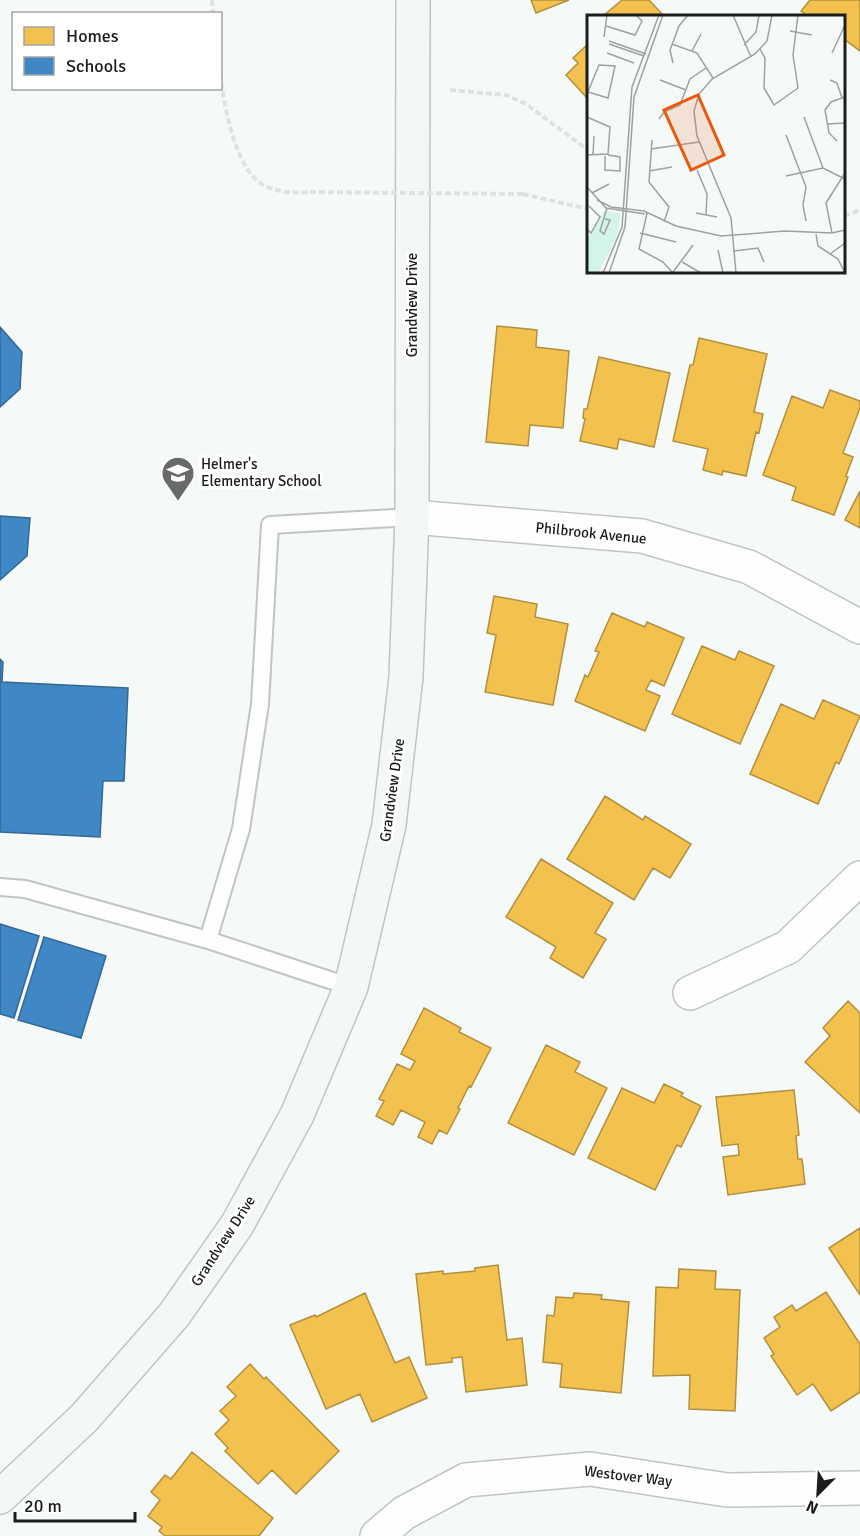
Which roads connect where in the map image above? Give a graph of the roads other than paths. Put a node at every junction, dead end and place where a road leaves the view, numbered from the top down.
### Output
1 (413, 0) edge
2 (412, 517) junction
3 (860, 627) edge
4 (860, 878) edge
5 (0, 887) edge
6 (207, 940) junction
7 (351, 987) junction
8 (690, 993) dead end
9 (860, 1488) edge
10 (0, 1497) edge
11 (376, 1536) edge

1 - 2 street, Grandview Drive
2 - 3 street, Philbrook Avenue
2 - 6 lane
2 - 7 street, Grandview Drive
4 - 8 street
5 - 6 lane
6 - 7 lane
7 - 10 street, Grandview Drive
9 - 11 street, Westover Way

